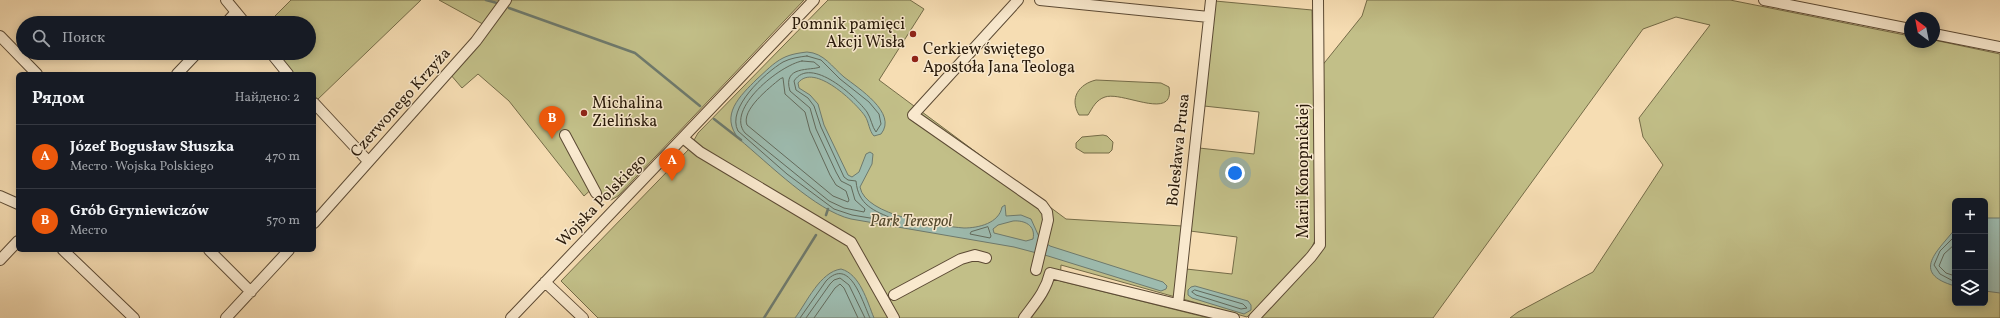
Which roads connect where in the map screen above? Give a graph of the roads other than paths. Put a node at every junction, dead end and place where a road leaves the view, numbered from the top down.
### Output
1 (226, 0) edge
2 (506, 0) edge
3 (814, 0) edge
4 (1018, 0) edge
5 (1040, 0) edge
6 (1211, 0) edge
7 (1318, 0) edge
8 (1764, 0) edge
9 (236, 12) junction
10 (232, 16) edge
11 (239, 16) edge
12 (1209, 17) junction
13 (1904, 28) edge
14 (1940, 35) edge
15 (0, 36) edge
16 (2000, 47) edge
17 (16, 53) edge
18 (23, 60) edge
19 (191, 60) edge
20 (276, 60) edge
21 (34, 72) edge
22 (179, 72) edge
23 (286, 72) edge
24 (316, 105) edge
25 (565, 135) dead end
26 (683, 138) junction
27 (368, 161) junction
28 (596, 193) dead end
29 (0, 196) edge
30 (16, 203) edge
31 (316, 221) edge
32 (16, 243) edge
33 (65, 252) edge
34 (211, 252) edge
35 (287, 252) edge
36 (986, 258) dead end
37 (0, 260) edge
38 (1036, 270) dead end
39 (545, 282) junction
40 (251, 292) junction
41 (894, 295) dead end
42 (1178, 304) junction
43 (231, 317) edge
44 (134, 318) edge
45 (511, 318) edge
46 (583, 318) edge
47 (894, 318) edge
48 (1024, 318) edge
49 (1234, 318) edge
50 (1254, 318) edge

1 - 9 street
2 - 27 street, Czerwonego Krzyża
3 - 26 street, Wojska Polskiego
4 - 38 street
5 - 12 street
6 - 12 street, Bolesława Prusa
7 - 50 street, Marii Konopnickiej
8 - 13 street
9 - 10 street
9 - 11 street
12 - 42 street, Bolesława Prusa
14 - 16 street
15 - 17 street
18 - 21 street
19 - 22 street
20 - 23 street
24 - 27 street
25 - 28 street
26 - 39 street, Wojska Polskiego
26 - 47 street
27 - 31 street, Czerwonego Krzyża
29 - 30 street
32 - 37 street
33 - 44 street
34 - 40 street
35 - 40 street
36 - 41 street
39 - 45 street, Wojska Polskiego
39 - 46 street
40 - 43 street
42 - 48 street
42 - 49 street

